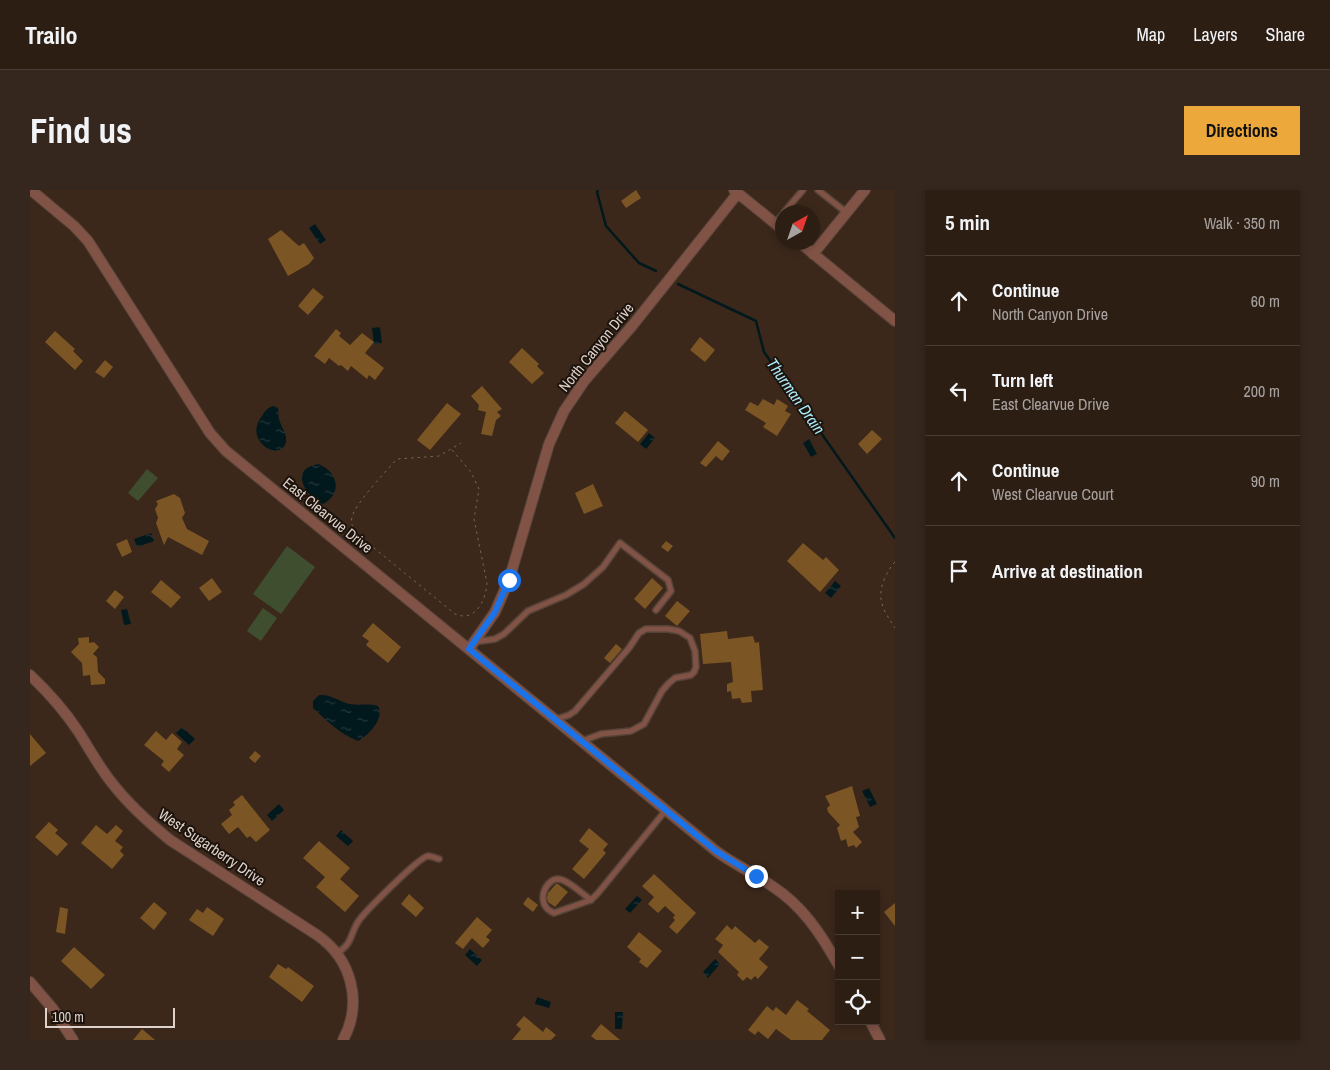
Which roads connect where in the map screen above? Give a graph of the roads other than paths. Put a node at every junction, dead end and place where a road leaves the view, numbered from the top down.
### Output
1 (31, 190) edge
2 (803, 190) edge
3 (818, 190) edge
4 (865, 190) edge
5 (736, 192) edge
6 (790, 205) edge
7 (847, 213) junction
8 (775, 223) edge
9 (808, 250) edge
10 (813, 254) junction
11 (895, 321) edge
12 (656, 610) dead end
13 (472, 646) junction
14 (30, 675) edge
15 (555, 720) junction
16 (581, 741) junction
17 (666, 810) junction
18 (439, 859) dead end
19 (591, 900) junction
20 (336, 953) junction
21 (835, 959) edge
22 (30, 982) edge
23 (872, 1025) edge
24 (74, 1040) edge
25 (343, 1040) edge
26 (880, 1040) edge

1 - 13 street, East Clearvue Drive
2 - 6 lane
3 - 7 lane
4 - 7 street
5 - 8 street
5 - 13 street, North Canyon Drive
7 - 10 street
9 - 10 street
10 - 11 street
12 - 13 lane
13 - 15 street, East Clearvue Drive
14 - 20 street, West Sugarberry Drive
15 - 16 street, East Clearvue Drive
15 - 16 lane
16 - 17 street, East Clearvue Drive
17 - 19 lane
17 - 21 street, East Clearvue Drive
18 - 20 lane
19 - 19 lane
20 - 25 street, West Sugarberry Drive
22 - 24 street
23 - 26 street

